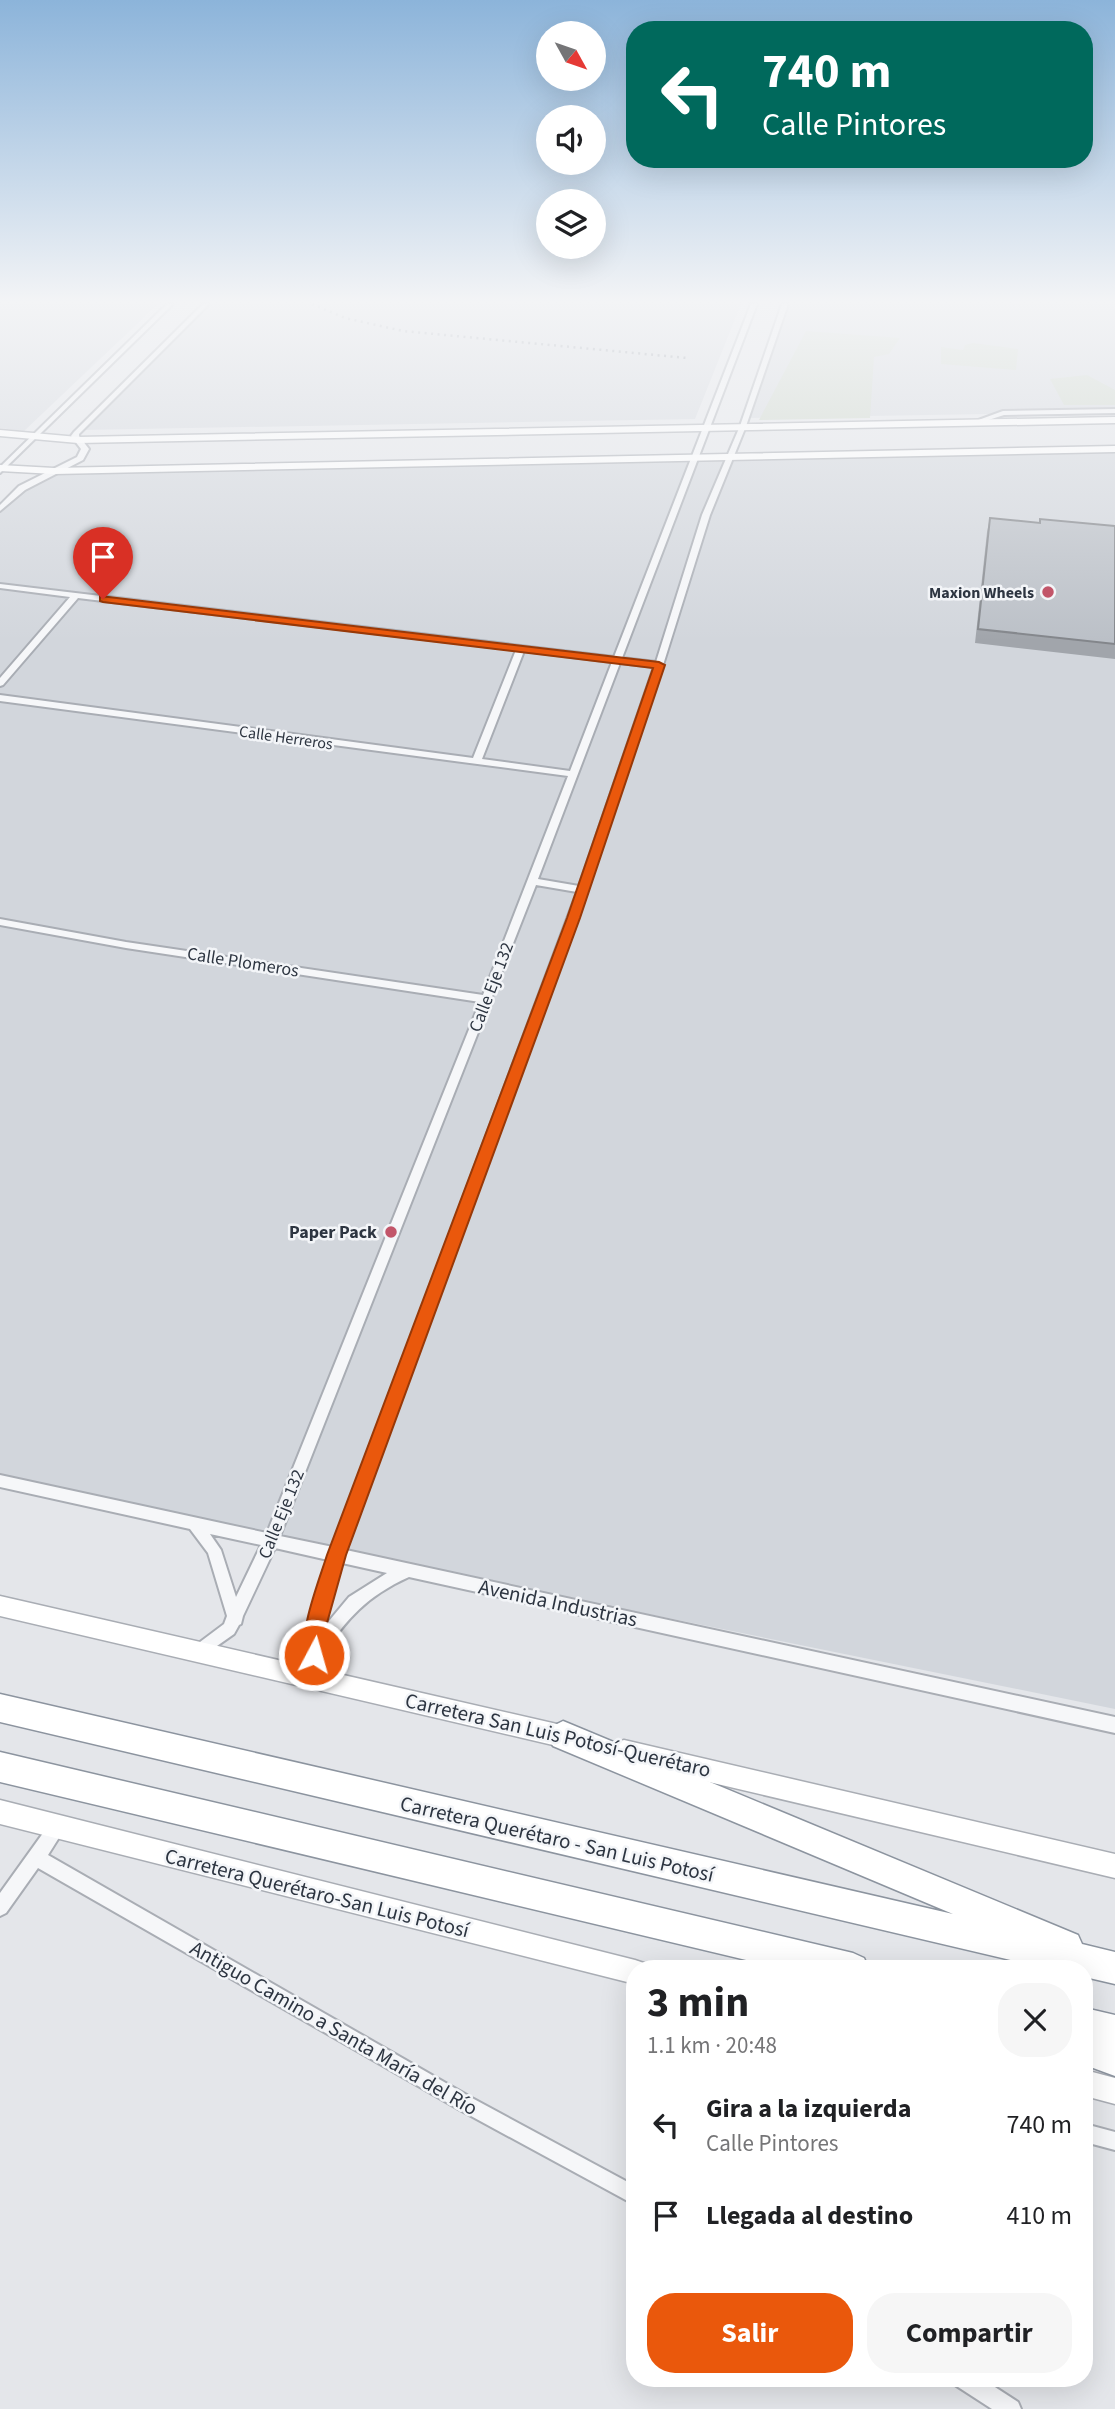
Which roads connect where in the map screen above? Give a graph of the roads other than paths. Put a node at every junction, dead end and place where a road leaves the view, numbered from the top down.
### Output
1 (57, 416) edge
2 (93, 416) edge
3 (710, 416) edge
4 (746, 416) edge
5 (993, 416) edge
6 (1115, 419) edge
7 (976, 422) junction
8 (743, 426) junction
9 (706, 427) junction
10 (0, 433) edge
11 (36, 437) junction
12 (78, 440) junction
13 (1115, 449) edge
14 (731, 455) junction
15 (695, 456) junction
16 (1, 469) edge
17 (54, 471) junction
18 (0, 509) edge
19 (0, 586) edge
20 (76, 595) junction
21 (520, 650) junction
22 (618, 661) junction
23 (659, 665) junction
24 (0, 683) edge
25 (0, 698) edge
26 (476, 762) junction
27 (573, 774) junction
28 (532, 881) junction
29 (583, 890) junction
30 (0, 922) edge
31 (487, 999) junction
32 (0, 1481) edge
33 (194, 1523) junction
34 (271, 1541) junction
35 (337, 1555) junction
36 (409, 1570) junction
37 (0, 1606) edge
38 (236, 1619) junction
39 (197, 1653) junction
40 (314, 1655) junction
41 (327, 1682) junction
42 (0, 1708) edge
43 (1115, 1725) edge
44 (563, 1736) junction
45 (0, 1767) edge
46 (0, 1812) edge
47 (58, 1828) junction
48 (35, 1857) junction
49 (1115, 1866) edge
50 (0, 1907) edge
51 (815, 1960) edge
52 (1085, 1960) edge
53 (1093, 1962) edge
54 (1115, 1967) edge
55 (626, 1970) edge
56 (1093, 2027) edge
57 (1115, 2032) edge
58 (1093, 2051) edge
59 (1115, 2059) edge
60 (1093, 2085) edge
61 (1115, 2091) edge
62 (1093, 2135) edge
63 (1115, 2141) edge
64 (626, 2191) edge
65 (976, 2387) edge
66 (1011, 2409) edge

1 - 11 street
2 - 12 street
3 - 9 street, Calle Eje 132
4 - 8 street
5 - 7 street
6 - 7 street
7 - 8 street
8 - 9 street
8 - 14 street
9 - 12 street
9 - 15 street, Calle Eje 132
10 - 11 street
11 - 12 street
11 - 16 street
12 - 17 street
13 - 14 street
14 - 15 street
14 - 23 street
15 - 17 street
15 - 22 street, Calle Eje 132
16 - 17 street
17 - 18 street
19 - 20 street
20 - 21 street
20 - 24 street
21 - 22 street
21 - 26 street
22 - 23 street
22 - 27 street, Calle Eje 132
23 - 29 street
25 - 26 street, Calle Herreros
26 - 27 street, Calle Herreros
27 - 28 street, Calle Eje 132
28 - 29 street
28 - 31 street, Calle Eje 132
29 - 35 street
30 - 31 street, Calle Plomeros
31 - 34 street, Calle Eje 132
32 - 33 street, Avenida Industrias
33 - 34 street, Avenida Industrias
33 - 38 street
34 - 35 street, Avenida Industrias
34 - 38 street, Calle Eje 132
35 - 36 street, Avenida Industrias
35 - 40 street
36 - 40 street
36 - 43 street, Avenida Industrias
37 - 39 street, Carretera San Luis Potosí-Querétaro
38 - 39 street, Calle Eje 132
39 - 41 street, Carretera San Luis Potosí-Querétaro
40 - 41 street
41 - 44 street, Carretera San Luis Potosí-Querétaro
42 - 52 highway, Carretera Querétaro - San Luis Potosí
44 - 49 street, Carretera San Luis Potosí-Querétaro
44 - 54 highway
45 - 51 highway
46 - 47 street, Carretera Querétaro-San Luis Potosí
47 - 48 street
47 - 55 street, Carretera Querétaro-San Luis Potosí
48 - 50 street
48 - 64 street, Antiguo Camino a Santa María del Río
53 - 54 highway, Carretera Querétaro - San Luis Potosí
56 - 57 highway
58 - 59 highway
60 - 61 street
62 - 63 street
65 - 66 street

